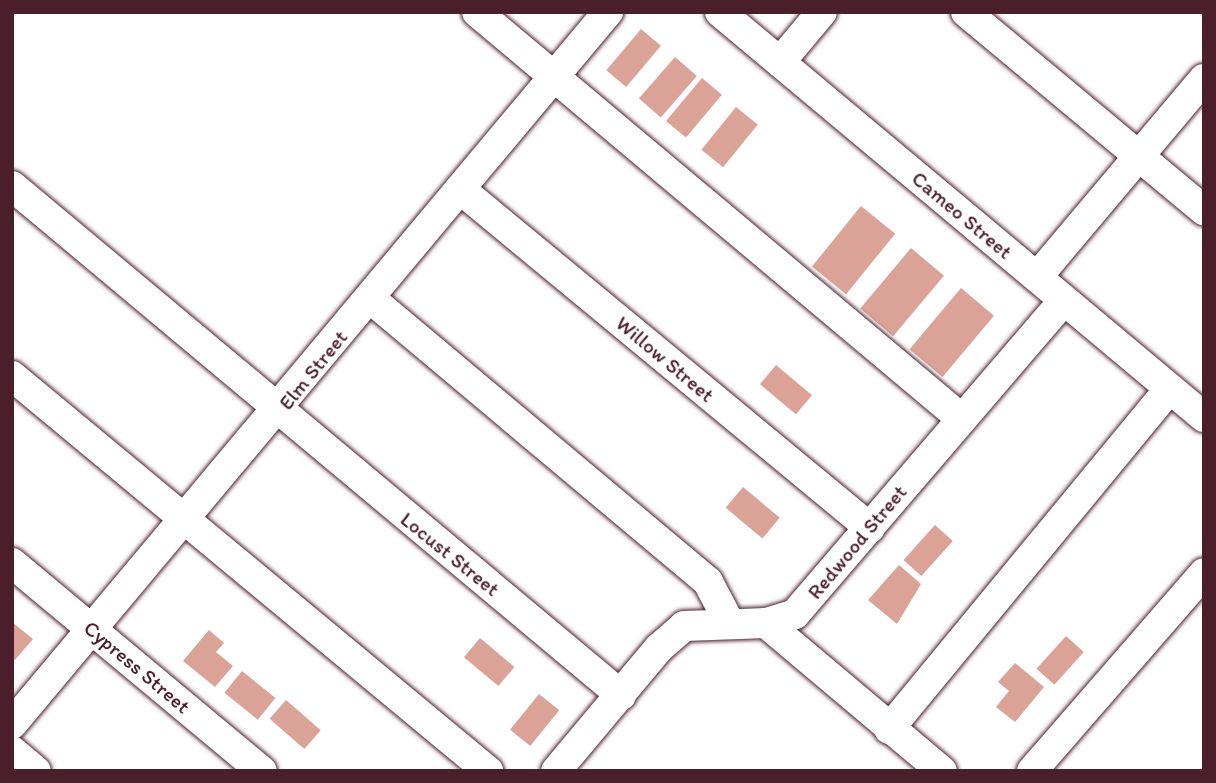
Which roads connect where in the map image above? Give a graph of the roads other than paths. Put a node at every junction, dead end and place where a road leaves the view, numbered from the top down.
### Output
1 (477, 12) edge
2 (608, 12) edge
3 (720, 12) edge
4 (822, 12) edge
5 (966, 12) edge
6 (780, 62) junction
7 (555, 76) junction
8 (1204, 79) edge
9 (1139, 155) junction
10 (12, 186) edge
11 (460, 189) junction
12 (1204, 210) edge
13 (1037, 278) junction
14 (371, 299) junction
15 (1063, 301) junction
16 (12, 376) edge
17 (1169, 389) junction
18 (278, 413) junction
19 (1204, 417) edge
20 (962, 419) junction
21 (184, 523) junction
22 (870, 528) junction
23 (12, 563) edge
24 (1204, 573) edge
25 (729, 622) junction
26 (766, 623) junction
27 (92, 629) junction
28 (621, 695) junction
29 (12, 724) edge
30 (889, 729) junction
31 (12, 751) edge
32 (36, 771) edge
33 (262, 771) edge
34 (488, 771) edge
35 (556, 771) edge
36 (942, 771) edge
37 (1032, 771) edge

1 - 7 street
2 - 7 street, Elm Street
3 - 6 street, Cameo Street
4 - 6 street
5 - 9 street
6 - 13 street, Cameo Street
7 - 11 street, Elm Street
7 - 20 street
8 - 9 street
9 - 12 street
9 - 13 street
10 - 18 street, Locust Street
11 - 14 street, Elm Street
11 - 22 street, Willow Street
13 - 15 street, Cameo Street
14 - 18 street, Elm Street
14 - 25 street
15 - 17 street, Cameo Street
15 - 20 street, Redwood Street
16 - 21 street
17 - 19 street, Cameo Street
17 - 30 street
18 - 21 street, Elm Street
18 - 28 street, Locust Street
20 - 22 street, Redwood Street
21 - 27 street, Elm Street
21 - 34 street
22 - 26 street, Redwood Street
23 - 27 street, Cypress Street
24 - 37 street
25 - 26 street, Redwood Street
25 - 28 street, Redwood Street
26 - 30 street
27 - 29 street, Elm Street
27 - 33 street, Cypress Street
28 - 35 street, Redwood Street
30 - 36 street
31 - 32 street

